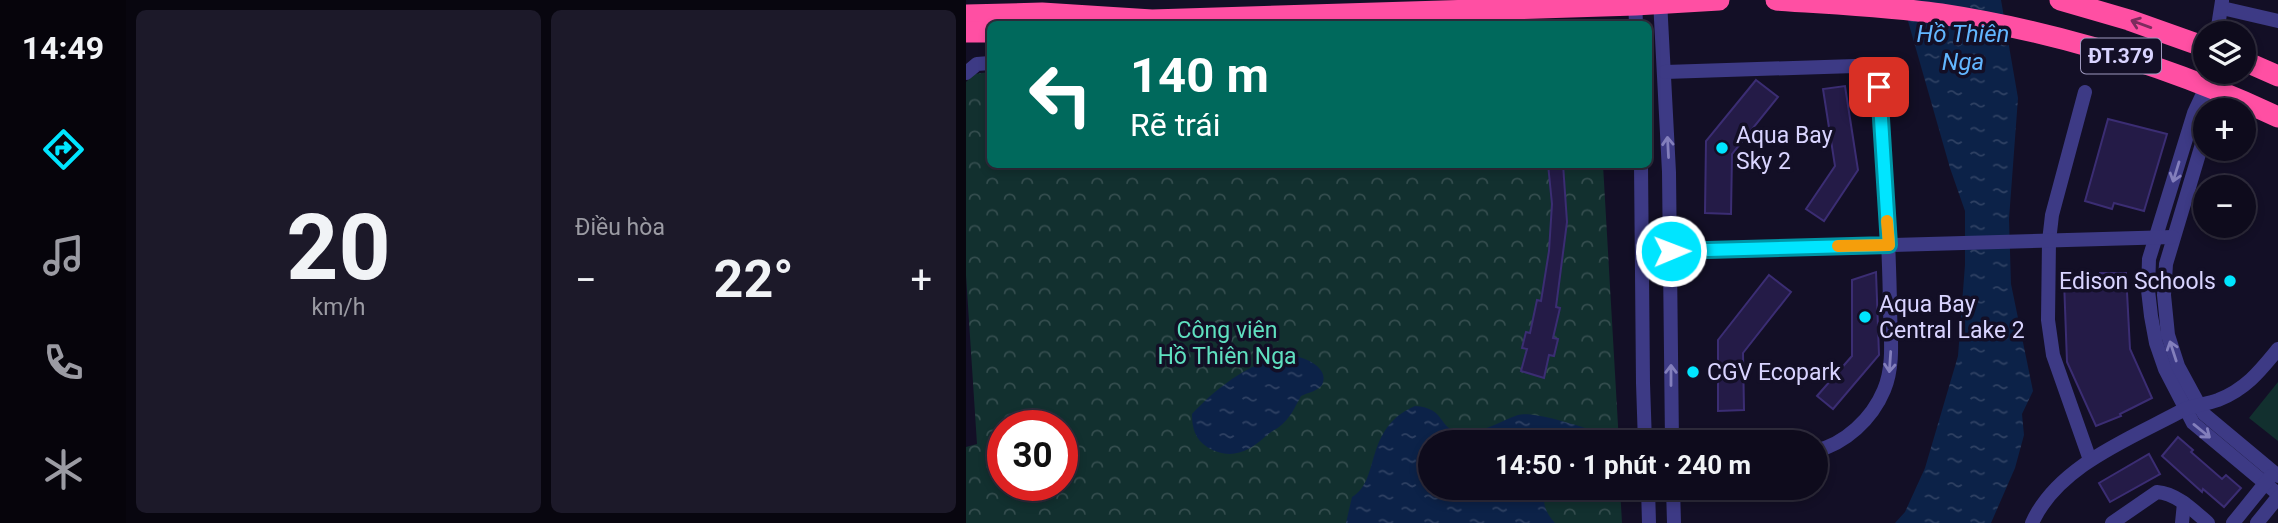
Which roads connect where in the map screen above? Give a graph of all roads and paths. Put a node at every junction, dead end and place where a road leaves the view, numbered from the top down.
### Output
1 (1719, 0) edge
2 (1776, 0) edge
3 (2060, 0) edge
4 (1660, 1) edge
5 (2222, 4) edge
6 (1635, 10) edge
7 (966, 15) edge
8 (1135, 21) edge
9 (1225, 21) edge
10 (2278, 21) edge
11 (987, 32) edge
12 (966, 33) edge
13 (2193, 43) edge
14 (987, 63) edge
15 (2256, 66) edge
16 (1664, 72) junction
17 (966, 73) edge
18 (2193, 74) edge
19 (2278, 76) edge
20 (2206, 84) edge
21 (2219, 84) edge
22 (2085, 92) dead end
23 (2278, 117) edge
24 (2197, 161) edge
25 (1641, 168) edge
26 (2174, 237) junction
27 (2155, 238) junction
28 (2049, 241) junction
29 (1889, 245) junction
30 (1671, 251) junction
31 (1642, 252) junction
32 (2278, 349) edge
33 (2191, 407) junction
34 (1645, 430) edge
35 (1672, 430) edge
36 (1828, 446) edge
37 (2090, 460) junction
38 (2272, 477) edge
39 (2278, 496) edge
40 (1648, 500) edge
41 (1673, 500) edge
42 (2184, 503) junction
43 (1649, 523) edge
44 (1674, 523) edge
45 (2032, 523) edge
46 (2112, 523) edge
47 (2182, 523) edge
48 (2208, 523) edge
49 (2233, 523) edge
50 (2257, 523) edge

1 - 4 highway
2 - 18 highway, ĐT.379
13 -> 3 highway, ĐT.379
4 - 6 highway
4 - 16 street
5 - 10 street
6 - 9 highway
7 - 8 highway
11 - 12 highway
14 - 17 street
15 - 19 highway
16 - 29 street
30 -> 16 street
20 -> 27 street
21 - 23 highway, ĐT.379
22 - 28 street
24 - 26 street
25 - 31 street
26 - 27 street
33 -> 26 street
27 - 28 street
27 - 33 street
28 - 29 street
28 - 37 street
29 - 30 street
29 -> 36 street
30 - 31 street
35 -> 30 street
31 - 34 street
32 - 33 street
33 - 37 street
33 - 38 street
37 - 45 street
38 - 39 street
38 - 49 street
39 - 50 street
40 - 43 street
41 - 44 street
42 - 46 street
42 - 47 street
42 - 48 street

